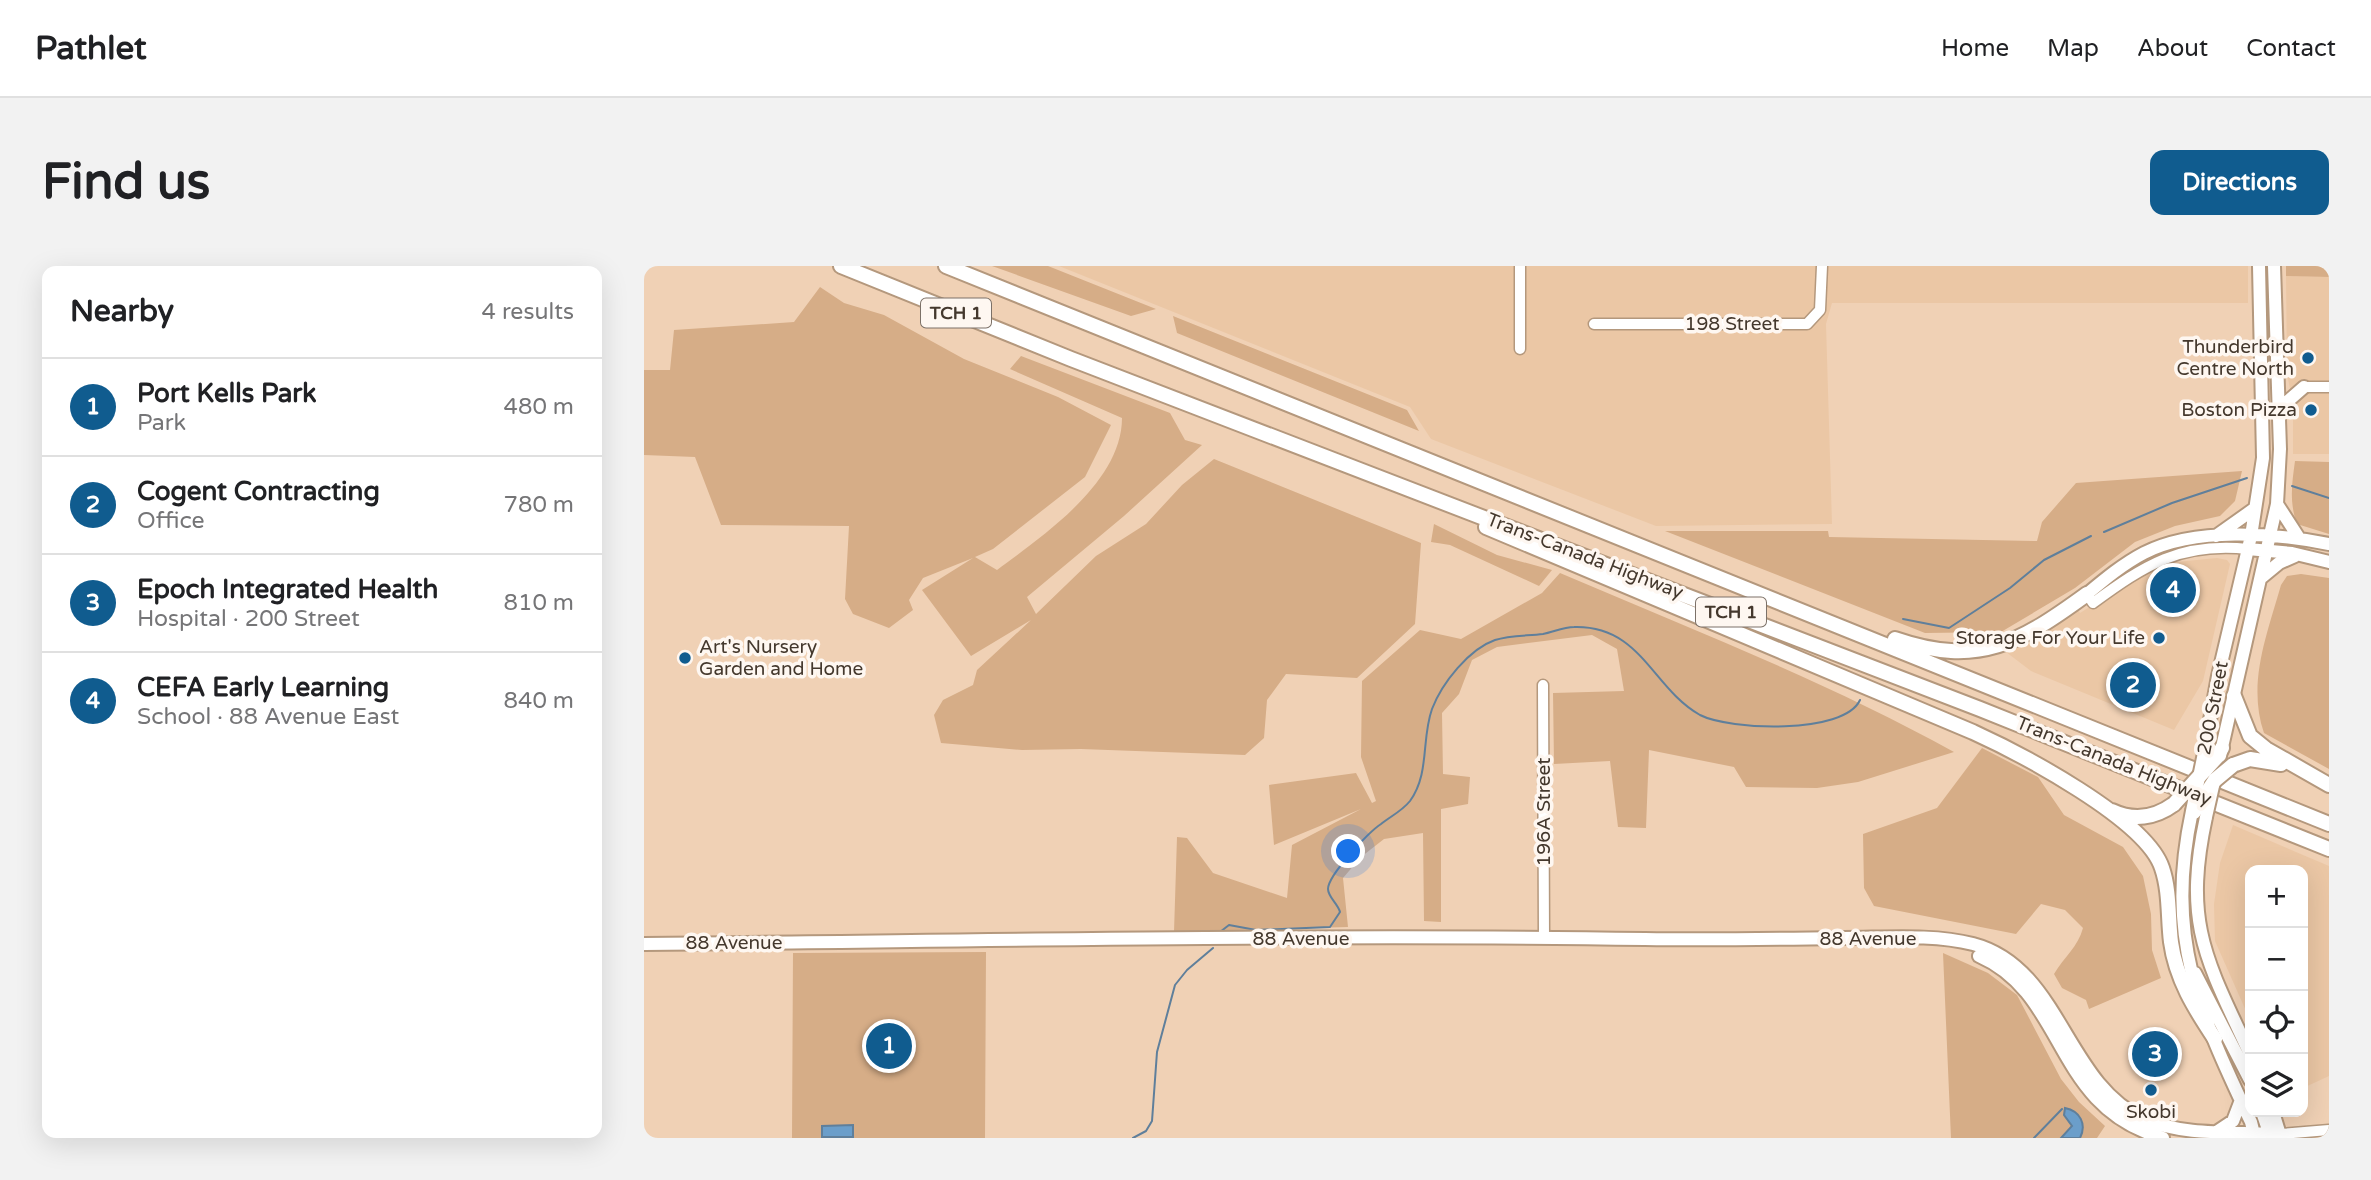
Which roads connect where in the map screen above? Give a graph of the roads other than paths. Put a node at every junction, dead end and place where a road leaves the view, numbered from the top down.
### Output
1 (841, 266) edge
2 (939, 266) edge
3 (946, 266) edge
4 (1520, 266) edge
5 (1822, 266) edge
6 (2259, 266) edge
7 (2274, 266) edge
8 (970, 276) junction
9 (1594, 324) dead end
10 (1520, 349) dead end
11 (2277, 378) junction
12 (2304, 387) junction
13 (2329, 387) edge
14 (2279, 409) junction
15 (1396, 485) junction
16 (2277, 504) junction
17 (2254, 509) junction
18 (2216, 536) junction
19 (2271, 537) junction
20 (2299, 538) junction
21 (2249, 543) junction
22 (2329, 544) edge
23 (2268, 552) junction
24 (2299, 555) junction
25 (2329, 562) edge
26 (2262, 577) junction
27 (1770, 597) junction
28 (2090, 598) junction
29 (1543, 685) dead end
30 (2234, 696) junction
31 (2219, 757) junction
32 (2306, 771) junction
33 (2207, 779) junction
34 (2329, 785) edge
35 (2098, 804) junction
36 (2196, 815) junction
37 (2329, 824) edge
38 (2329, 849) edge
39 (1544, 938) junction
40 (644, 944) edge
41 (1958, 944) junction
42 (2188, 961) junction
43 (2215, 1039) junction
44 (2245, 1043) edge
45 (2245, 1070) edge
46 (2241, 1100) junction
47 (2265, 1117) edge
48 (2274, 1117) edge
49 (2329, 1130) edge
50 (2218, 1131) junction
51 (2255, 1136) edge
52 (2276, 1136) edge
53 (2163, 1138) edge

1 - 15 highway, Trans-Canada Highway / TCH 1
2 - 8 highway, Trans-Canada Highway
3 - 8 highway, Trans-Canada Highway / TCH 1
4 - 10 street
5 - 9 street, 198 Street
6 - 17 main road, 200 Street
7 - 11 main road, 200 Street
8 - 27 highway, Trans-Canada Highway / TCH 1
11 - 12 main road
11 - 14 main road, 200 Street
12 - 13 street
12 - 14 main road
14 - 16 main road, 200 Street
15 - 35 highway
15 - 38 highway, Trans-Canada Highway / TCH 1
16 - 19 main road, 200 Street
16 - 20 main road
17 - 18 main road
17 - 21 main road, 200 Street
18 - 21 main road
18 - 28 main road
19 - 20 main road
19 - 21 main road
19 - 23 main road, 200 Street
20 - 22 main road
21 - 23 main road
21 - 28 street
21 - 31 main road, 200 Street
23 - 24 main road
23 - 26 main road, 200 Street
24 - 25 main road
24 - 26 main road
26 - 30 main road, 200 Street
27 - 28 highway
27 - 37 highway, Trans-Canada Highway / TCH 1
29 - 39 street, 196A Street
30 - 31 main road, 200 Street
30 - 32 highway
31 - 32 highway
31 - 33 highway, bridge
32 - 34 highway
33 - 35 highway, bridge
33 - 36 highway, bridge
35 - 43 highway
36 - 42 main road
36 - 44 main road
39 - 40 main road, 88 Avenue
39 - 41 main road, 88 Avenue
41 - 50 main road, 88 Avenue
41 - 53 main road
42 - 43 main road
42 - 45 main road
43 - 46 main road
46 - 50 main road
46 - 51 main road
47 - 52 main road
48 - 52 main road
49 - 52 street
50 - 51 main road, 88 Avenue
51 - 52 main road, 88 Avenue

